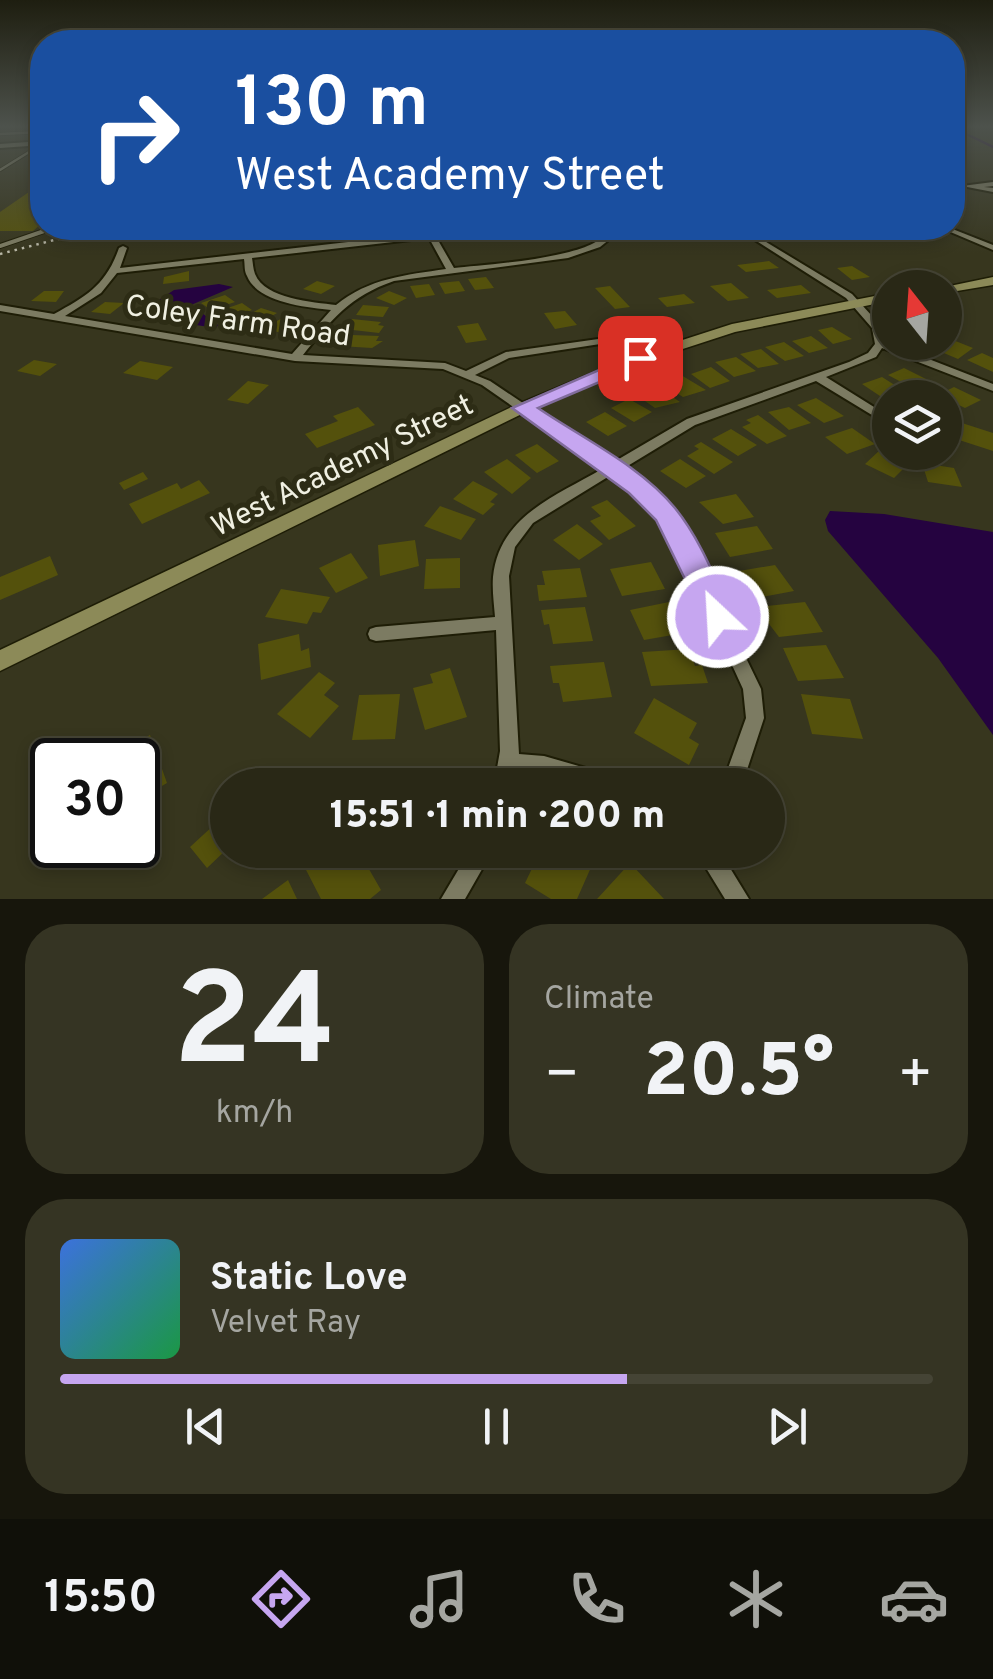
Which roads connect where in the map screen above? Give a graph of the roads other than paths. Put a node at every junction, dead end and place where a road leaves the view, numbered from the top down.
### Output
1 (30, 236) edge
2 (965, 236) edge
3 (364, 240) edge
4 (435, 240) edge
5 (603, 240) edge
6 (757, 240) edge
7 (0, 246) edge
8 (123, 248) dead end
9 (993, 248) edge
10 (248, 256) junction
11 (118, 270) junction
12 (451, 270) junction
13 (993, 282) edge
14 (962, 287) edge
15 (872, 300) edge
16 (852, 303) junction
17 (0, 308) edge
18 (336, 308) junction
19 (55, 318) junction
20 (872, 322) edge
21 (659, 332) dead end
22 (872, 355) edge
23 (296, 358) junction
24 (921, 360) edge
25 (470, 373) junction
26 (816, 376) junction
27 (993, 388) edge
28 (522, 408) junction
29 (872, 411) edge
30 (611, 468) junction
31 (502, 624) junction
32 (376, 634) dead end
33 (0, 661) edge
34 (508, 762) junction
35 (507, 768) edge
36 (551, 768) edge
37 (738, 768) edge
38 (471, 868) edge
39 (718, 868) edge
40 (452, 899) edge
41 (738, 899) edge

1 - 7 lane
2 - 9 street
3 - 10 street
4 - 12 street
5 - 12 street
6 - 16 street
8 - 11 street
10 - 11 street
10 - 18 street
11 - 19 street
12 - 18 street
13 - 14 main road
15 - 16 main road, West Academy Street
16 - 20 street
16 - 28 main road, West Academy Street
17 - 19 street, Coley Farm Road
18 - 23 street
19 - 23 street, Coley Farm Road
21 - 25 street
22 - 26 street
23 - 25 street, Coley Farm Road
24 - 27 street
25 - 28 street, Coley Farm Road
26 - 29 street
26 - 30 street
28 - 30 street, Coley Farm Road
28 - 33 main road, West Academy Street
30 - 31 street
30 - 37 street, Coley Farm Road
31 - 32 street
31 - 34 street
34 - 35 street
34 - 36 street
38 - 40 street
39 - 41 street

